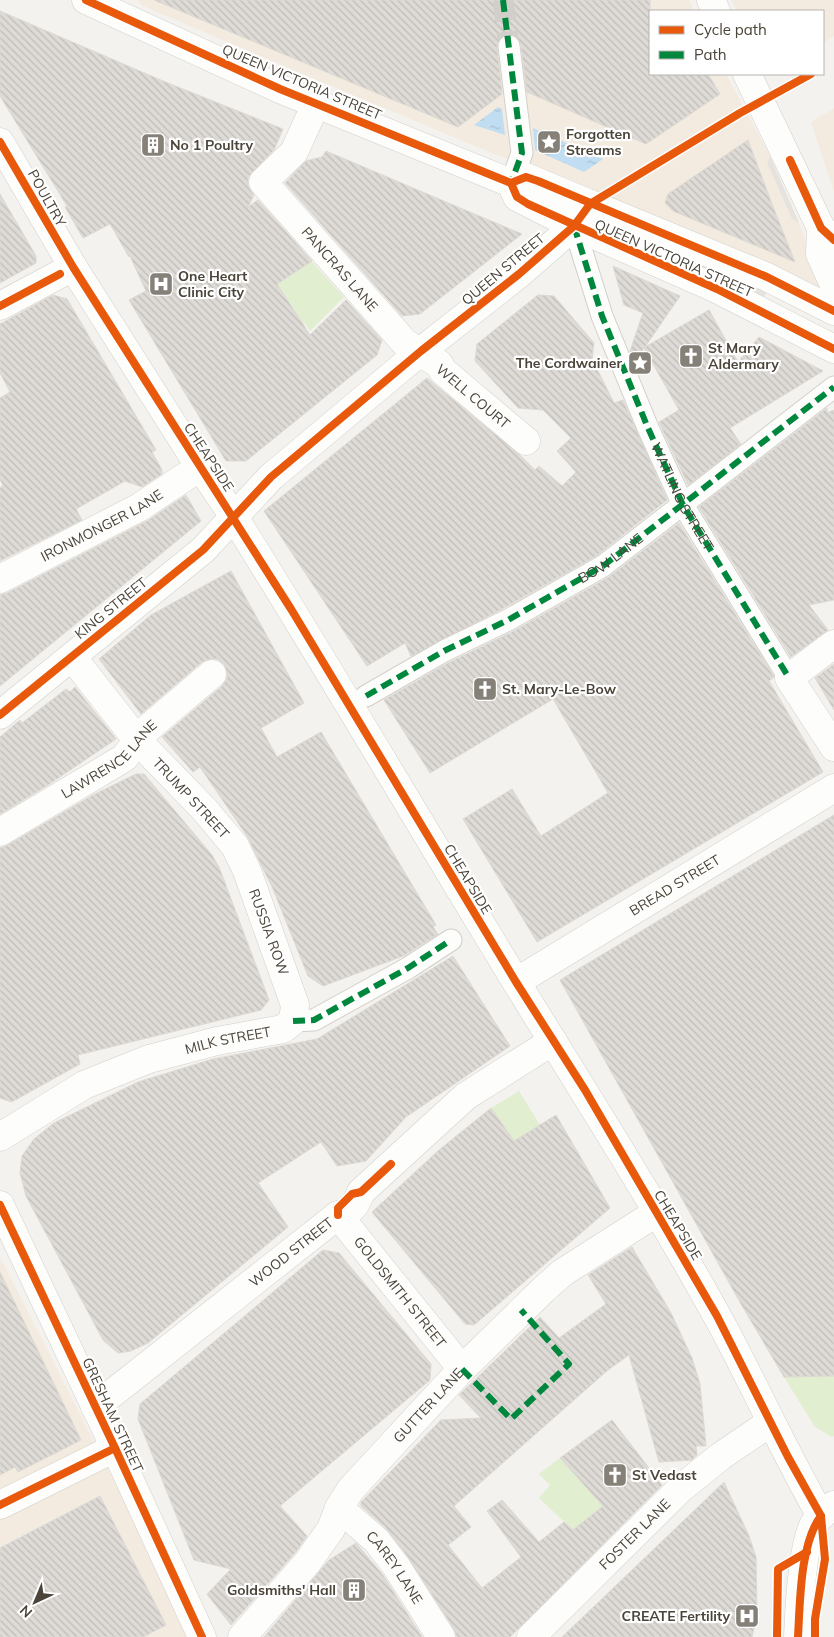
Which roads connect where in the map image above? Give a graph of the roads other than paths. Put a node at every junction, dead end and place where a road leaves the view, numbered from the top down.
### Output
1 (86, 0) edge
2 (121, 7) edge
3 (509, 46) tunnel mouth
4 (748, 75) edge
5 (316, 104) junction
6 (4, 156) edge
7 (511, 184) junction
8 (590, 204) junction
9 (574, 226) junction
10 (827, 234) edge
11 (73, 267) junction
12 (834, 286) edge
13 (0, 306) edge
14 (834, 311) edge
15 (834, 349) edge
16 (421, 351) junction
17 (834, 387) edge
18 (526, 441) dead end
19 (200, 466) junction
20 (683, 505) junction
21 (234, 517) junction
22 (0, 579) edge
23 (834, 644) edge
24 (72, 657) junction
25 (212, 674) dead end
26 (789, 678) junction
27 (366, 696) dead end
28 (0, 715) edge
29 (138, 741) junction
30 (834, 747) edge
31 (834, 788) edge
32 (0, 832) edge
33 (234, 846) joint
34 (451, 940) dead end
35 (516, 982) junction
36 (293, 1021) junction
37 (553, 1042) junction
38 (0, 1137) edge
39 (0, 1206) edge
40 (656, 1213) junction
41 (338, 1215) junction
42 (462, 1369) junction
43 (95, 1407) junction
44 (770, 1422) junction
45 (115, 1448) junction
46 (0, 1506) edge
47 (339, 1508) junction
48 (828, 1510) edge
49 (197, 1635) edge
50 (242, 1637) edge
51 (441, 1637) edge
52 (532, 1637) edge
53 (798, 1637) edge
54 (815, 1637) edge

1 - 2 street, QUEEN VICTORIA STREET
2 - 5 street, QUEEN VICTORIA STREET
3 - 7 street
4 - 10 street
5 - 7 street, QUEEN VICTORIA STREET
5 - 16 street, PANCRAS LANE
6 - 11 street, POULTRY
7 - 8 street, QUEEN VICTORIA STREET
7 - 9 street, QUEEN VICTORIA STREET
8 - 9 street, QUEEN STREET
8 - 14 street, QUEEN VICTORIA STREET
9 - 15 street, QUEEN VICTORIA STREET
9 - 16 street, QUEEN STREET
9 - 20 street, WATLING STREET
10 - 12 street
11 - 13 street
11 - 19 street, CHEAPSIDE
16 - 18 street, WELL COURT
16 - 21 street, QUEEN STREET
17 - 20 street, BOW LANE
19 - 21 street, CHEAPSIDE
19 - 22 street, IRONMONGER LANE
20 - 26 street, WATLING STREET
20 - 27 street, BOW LANE
21 - 24 street, KING STREET
21 - 35 street, CHEAPSIDE
23 - 26 street
24 - 28 street, KING STREET
24 - 29 street, TRUMP STREET
25 - 29 street, LAWRENCE LANE
26 - 30 street, WATLING STREET
29 - 32 street, LAWRENCE LANE
29 - 33 street, TRUMP STREET
31 - 35 street, BREAD STREET
33 - 36 street, RUSSIA ROW
34 - 36 street, MILK STREET
35 - 37 street, CHEAPSIDE
36 - 38 street, MILK STREET
37 - 40 street, CHEAPSIDE
37 - 41 street, WOOD STREET
39 - 43 street, GRESHAM STREET
40 - 42 street, GUTTER LANE
40 - 44 street, CHEAPSIDE
41 - 42 street, GOLDSMITH STREET
41 - 43 street, WOOD STREET
42 - 47 street, GUTTER LANE
43 - 45 street, GRESHAM STREET
44 - 48 street, CHEAPSIDE
44 - 52 street, FOSTER LANE
45 - 46 street
45 - 49 street, GRESHAM STREET
47 - 50 street, GUTTER LANE
47 - 51 street, CAREY LANE
48 - 53 street
48 - 54 street, CHEAPSIDE

